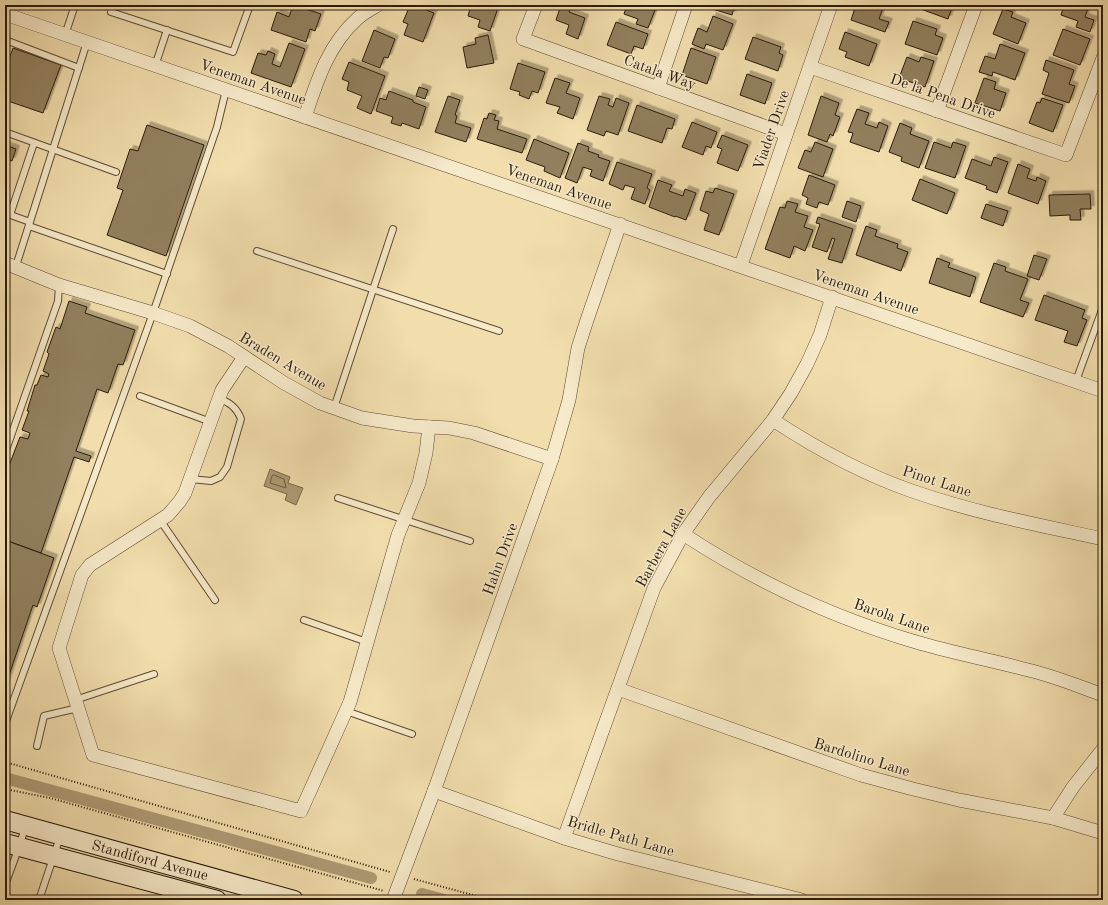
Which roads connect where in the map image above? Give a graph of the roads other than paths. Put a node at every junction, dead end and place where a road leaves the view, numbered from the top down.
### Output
1 (75, 5) edge
2 (114, 5) edge
3 (250, 5) edge
4 (378, 5) edge
5 (536, 5) edge
6 (686, 5) edge
7 (832, 5) edge
8 (976, 5) edge
9 (5, 14) edge
10 (167, 30) junction
11 (65, 35) junction
12 (87, 42) junction
13 (5, 49) edge
14 (1103, 58) edge
15 (155, 66) junction
16 (810, 67) junction
17 (79, 68) junction
18 (658, 88) junction
19 (226, 90) junction
20 (937, 111) junction
21 (305, 117) junction
22 (5, 132) edge
23 (786, 134) junction
24 (34, 143) junction
25 (53, 149) junction
26 (116, 172) dead end
27 (7, 214) edge
28 (29, 224) junction
29 (620, 224) junction
30 (393, 229) dead end
31 (257, 251) dead end
32 (10, 264) edge
33 (741, 266) junction
34 (167, 274) junction
35 (59, 285) junction
36 (373, 289) junction
37 (832, 297) junction
38 (1103, 307) edge
39 (153, 313) junction
40 (500, 331) dead end
41 (244, 357) junction
42 (1076, 382) junction
43 (1103, 391) edge
44 (140, 396) dead end
45 (219, 398) junction
46 (334, 408) junction
47 (773, 420) junction
48 (211, 422) junction
49 (429, 427) junction
50 (5, 453) edge
51 (552, 459) junction
52 (190, 479) junction
53 (338, 498) dead end
54 (404, 519) junction
55 (160, 520) junction
56 (683, 534) junction
57 (1103, 539) edge
58 (470, 541) dead end
59 (214, 600) dead end
60 (304, 620) dead end
61 (367, 642) junction
62 (154, 674) dead end
63 (618, 689) junction
64 (1103, 695) edge
65 (76, 704) junction
66 (346, 711) junction
67 (5, 724) edge
68 (412, 734) dead end
69 (37, 746) dead end
70 (1103, 749) edge
71 (434, 791) junction
72 (1053, 818) junction
73 (5, 820) edge
74 (25, 826) junction
75 (1103, 833) edge
76 (60, 836) junction
77 (564, 838) junction
78 (12, 845) edge
79 (54, 856) junction
80 (6, 880) edge
81 (394, 897) edge
82 (39, 900) edge
83 (217, 900) edge
84 (294, 900) edge
85 (802, 900) edge

1 - 11 lane
2 - 10 lane
3 - 10 lane
4 - 21 street
5 - 18 street, Catala Way
6 - 18 street
7 - 16 street, Viader Drive
8 - 20 street
9 - 11 street, Veneman Avenue
10 - 15 lane
11 - 12 street, Veneman Avenue
12 - 15 street, Veneman Avenue
12 - 17 lane
13 - 17 lane
14 - 20 street, De la Pena Drive
15 - 19 street, Veneman Avenue
16 - 20 street, De la Pena Drive
16 - 23 street, Viader Drive
17 - 25 lane
18 - 23 street, Catala Way
19 - 21 street, Veneman Avenue
19 - 34 lane
21 - 29 street, Veneman Avenue
22 - 24 lane
23 - 33 street, Viader Drive
24 - 25 lane
24 - 27 lane
25 - 26 lane
25 - 28 lane
27 - 28 lane
28 - 32 lane
28 - 34 lane
29 - 33 street, Veneman Avenue
29 - 51 street, Hahn Drive
30 - 36 lane
31 - 36 lane
32 - 35 street, Braden Avenue
33 - 37 street, Veneman Avenue
34 - 39 lane
35 - 39 street, Braden Avenue
35 - 50 lane
36 - 40 lane
36 - 46 lane
37 - 42 street, Veneman Avenue
37 - 47 street, Barbera Lane
38 - 42 lane
39 - 41 street, Braden Avenue
39 - 67 lane
41 - 45 street
41 - 46 street, Braden Avenue
42 - 43 street, Veneman Avenue
44 - 48 lane
45 - 48 street
45 - 52 lane
46 - 49 street, Braden Avenue
47 - 56 street, Barbera Lane
47 - 57 street, Pinot Lane
48 - 52 street
49 - 51 street, Braden Avenue
49 - 54 street
51 - 71 street, Hahn Drive
52 - 55 street
53 - 54 lane
54 - 58 lane
54 - 61 street
55 - 59 lane
55 - 65 street
56 - 63 street, Barbera Lane
56 - 64 street, Barola Lane
60 - 61 lane
61 - 66 street
62 - 65 lane
63 - 72 street, Bardolino Lane
63 - 77 street, Barbera Lane
65 - 66 street
65 - 69 lane
66 - 68 lane
70 - 72 street
71 - 77 street, Bridle Path Lane
71 - 81 street, Hahn Drive
72 - 75 street, Bardolino Lane
73 - 74 main road, Standiford Avenue
74 - 76 main road, Standiford Avenue
74 - 78 lane
76 - 79 lane
76 - 84 main road, Standiford Avenue
77 - 85 street, Bridle Path Lane
78 - 79 main road, Standiford Avenue
78 - 80 lane
79 - 82 lane
79 - 83 main road, Standiford Avenue

